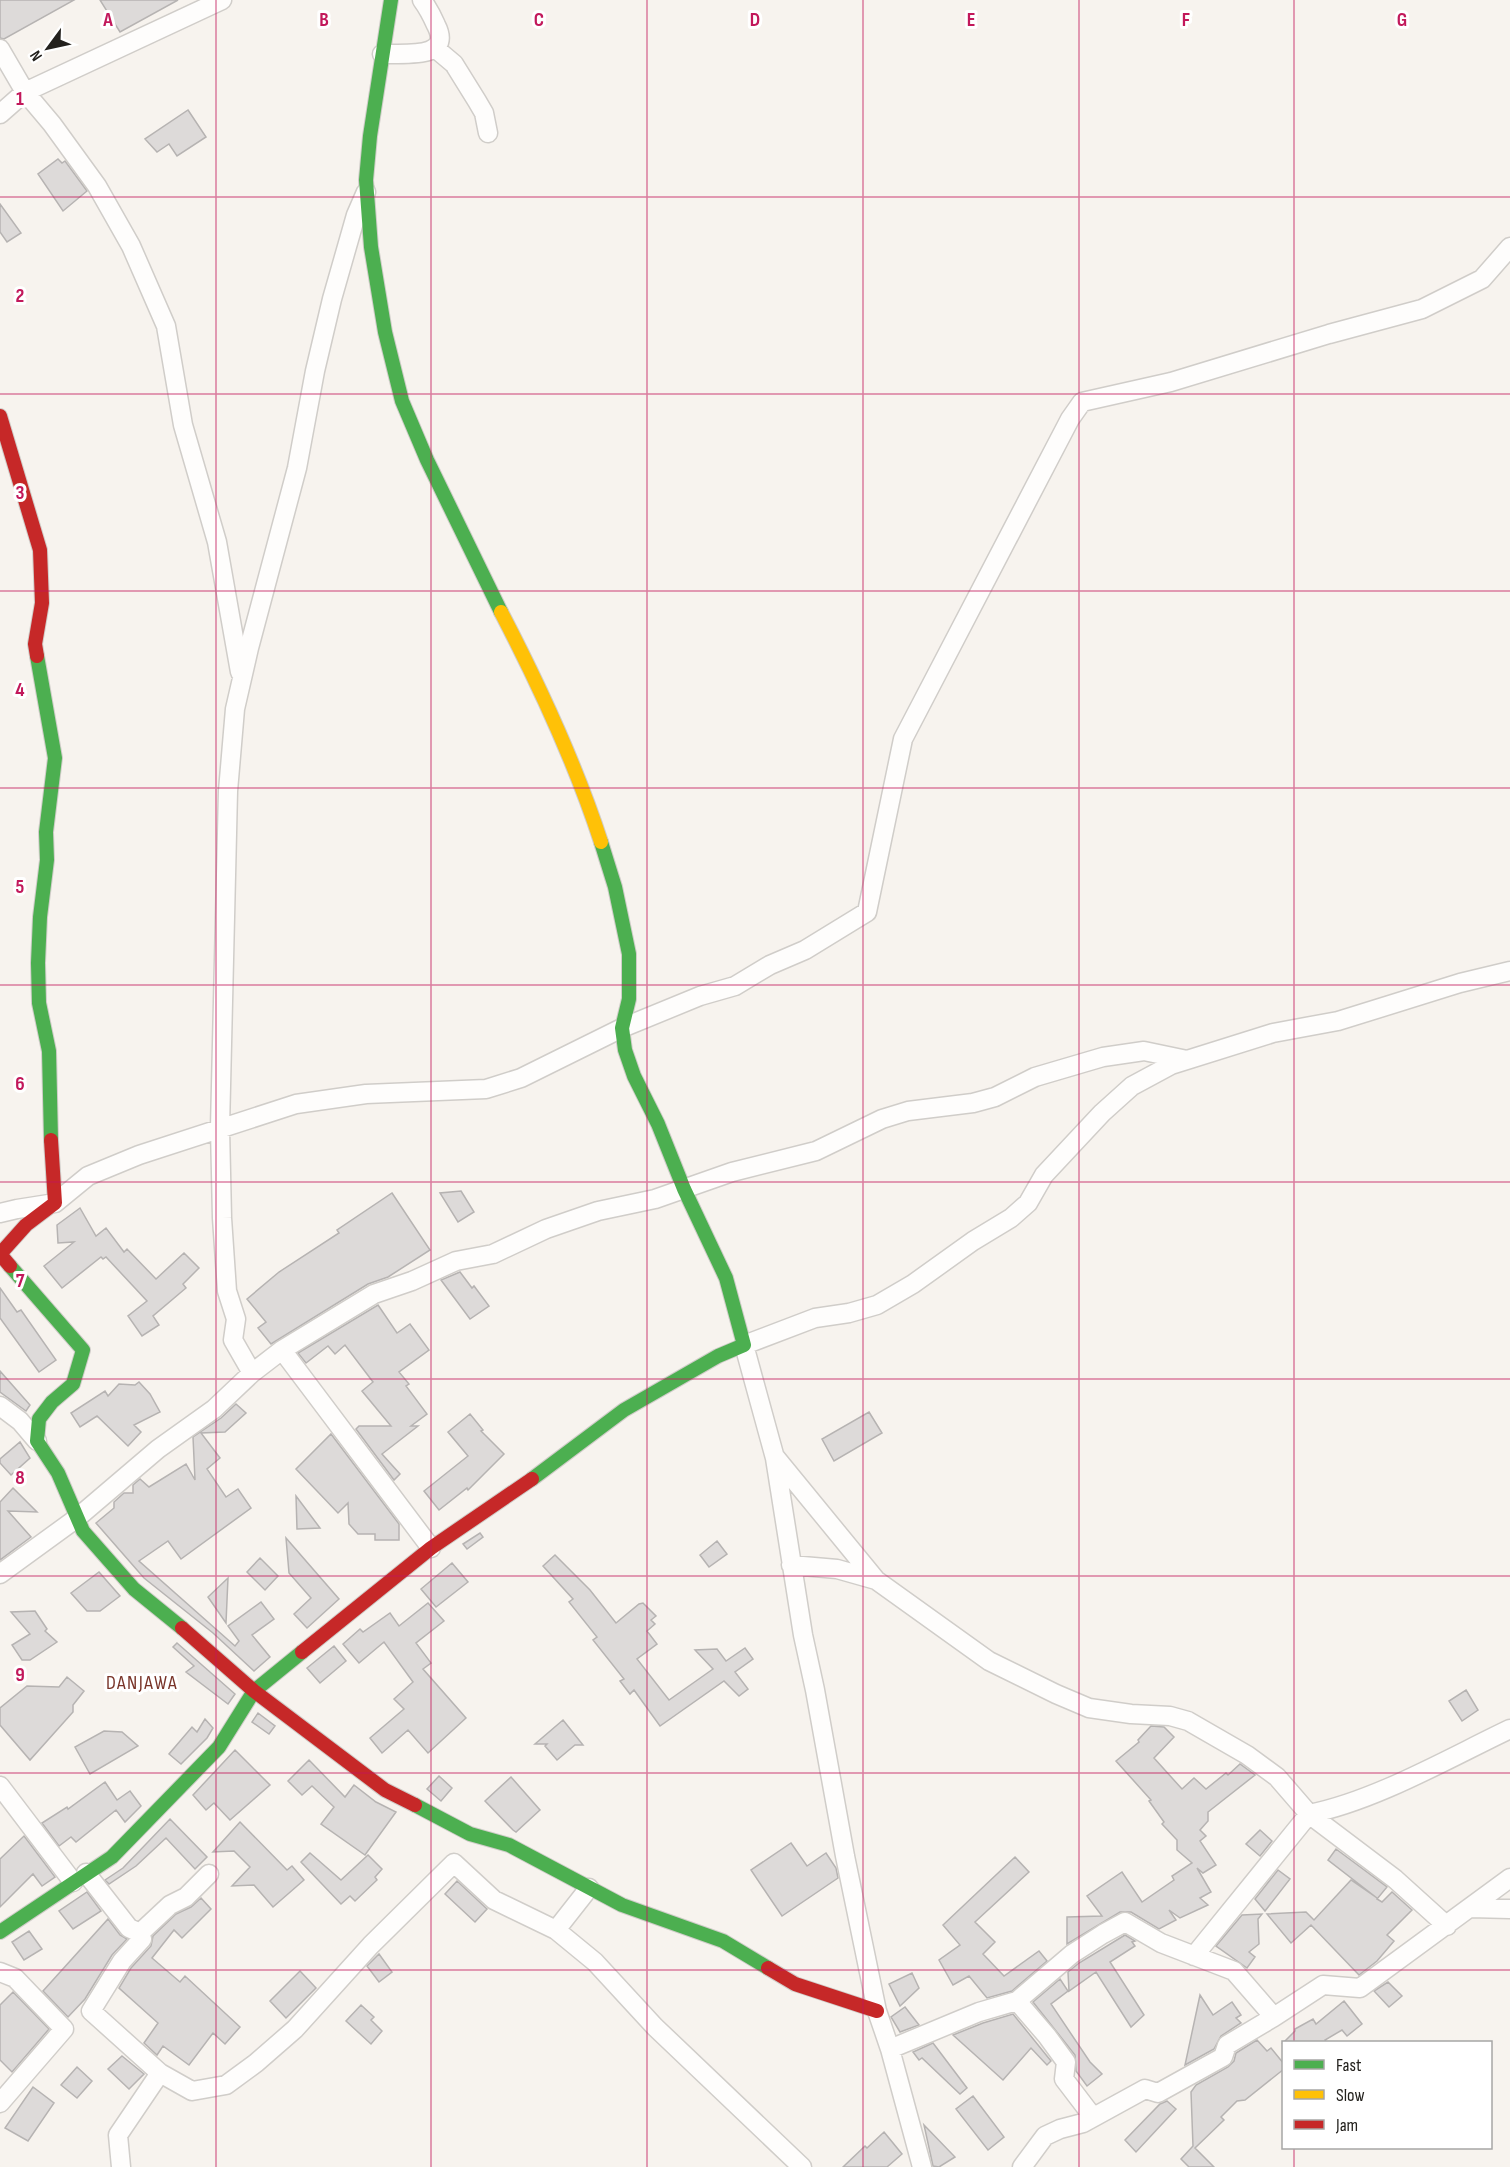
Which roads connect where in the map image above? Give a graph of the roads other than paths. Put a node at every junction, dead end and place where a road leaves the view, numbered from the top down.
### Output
1 (222, 0) edge
2 (391, 0) edge
3 (422, 0) edge
4 (435, 48) junction
5 (0, 49) edge
6 (382, 54) junction
7 (25, 92) junction
8 (0, 114) edge
9 (488, 133) dead end
10 (367, 190) junction
11 (1510, 247) edge
12 (0, 416) edge
13 (242, 679) junction
14 (1510, 971) edge
15 (622, 1028) junction
16 (1187, 1060) junction
17 (220, 1128) junction
18 (684, 1189) junction
19 (55, 1203) junction
20 (0, 1213) edge
21 (0, 1254) edge
22 (744, 1345) junction
23 (282, 1350) junction
24 (252, 1372) junction
25 (0, 1406) edge
26 (37, 1441) junction
27 (775, 1458) junction
28 (77, 1518) junction
29 (431, 1548) junction
30 (791, 1565) junction
31 (0, 1574) edge
32 (876, 1580) junction
33 (254, 1691) junction
34 (1510, 1729) edge
35 (0, 1786) edge
36 (1310, 1814) junction
37 (209, 1874) dead end
38 (80, 1878) junction
39 (1510, 1878) edge
40 (589, 1888) junction
41 (1470, 1908) junction
42 (1510, 1910) edge
43 (1447, 1926) junction
44 (556, 1930) junction
45 (0, 1932) edge
46 (140, 1933) junction
47 (1194, 1956) junction
48 (0, 1972) edge
49 (1017, 2001) junction
50 (91, 2011) junction
51 (877, 2011) junction
52 (1274, 2017) junction
53 (64, 2029) junction
54 (890, 2049) junction
55 (160, 2073) junction
56 (0, 2103) edge
57 (1093, 2117) junction
58 (121, 2167) edge
59 (802, 2167) edge
60 (922, 2167) edge
61 (1022, 2167) edge

1 - 7 street
2 - 6 street
3 - 4 street
4 - 6 street
4 - 9 street
5 - 7 street
6 - 10 street
7 - 8 street
7 - 13 street
10 - 13 street
10 - 15 street
11 - 15 street
12 - 19 street
13 - 17 street
14 - 16 street
15 - 17 street
15 - 18 street
16 - 18 street
16 - 22 street
17 - 19 street
17 - 24 street
18 - 22 street
18 - 23 street
19 - 20 street
19 - 21 street
21 - 26 street
22 - 27 street
22 - 29 street
23 - 24 street
23 - 29 street
24 - 28 street
25 - 26 street
26 - 28 street
27 - 30 street
27 - 32 street
28 - 31 street
28 - 33 street
29 - 33 street
30 - 32 street
30 - 51 street
32 - 36 street
33 - 38 street
33 - 40 street
34 - 36 street
35 - 38 street
36 - 43 street
36 - 47 street
37 - 46 street
38 - 45 street
38 - 46 street
39 - 41 street
40 - 44 street
40 - 51 street
41 - 42 street
41 - 43 street
43 - 52 street
44 - 55 street
44 - 59 street
46 - 50 street
47 - 49 street
47 - 52 street
48 - 53 street
49 - 54 street
49 - 57 street
50 - 53 street
50 - 55 street
51 - 54 street
52 - 57 street
53 - 56 street
54 - 60 street
55 - 58 street
57 - 61 street

